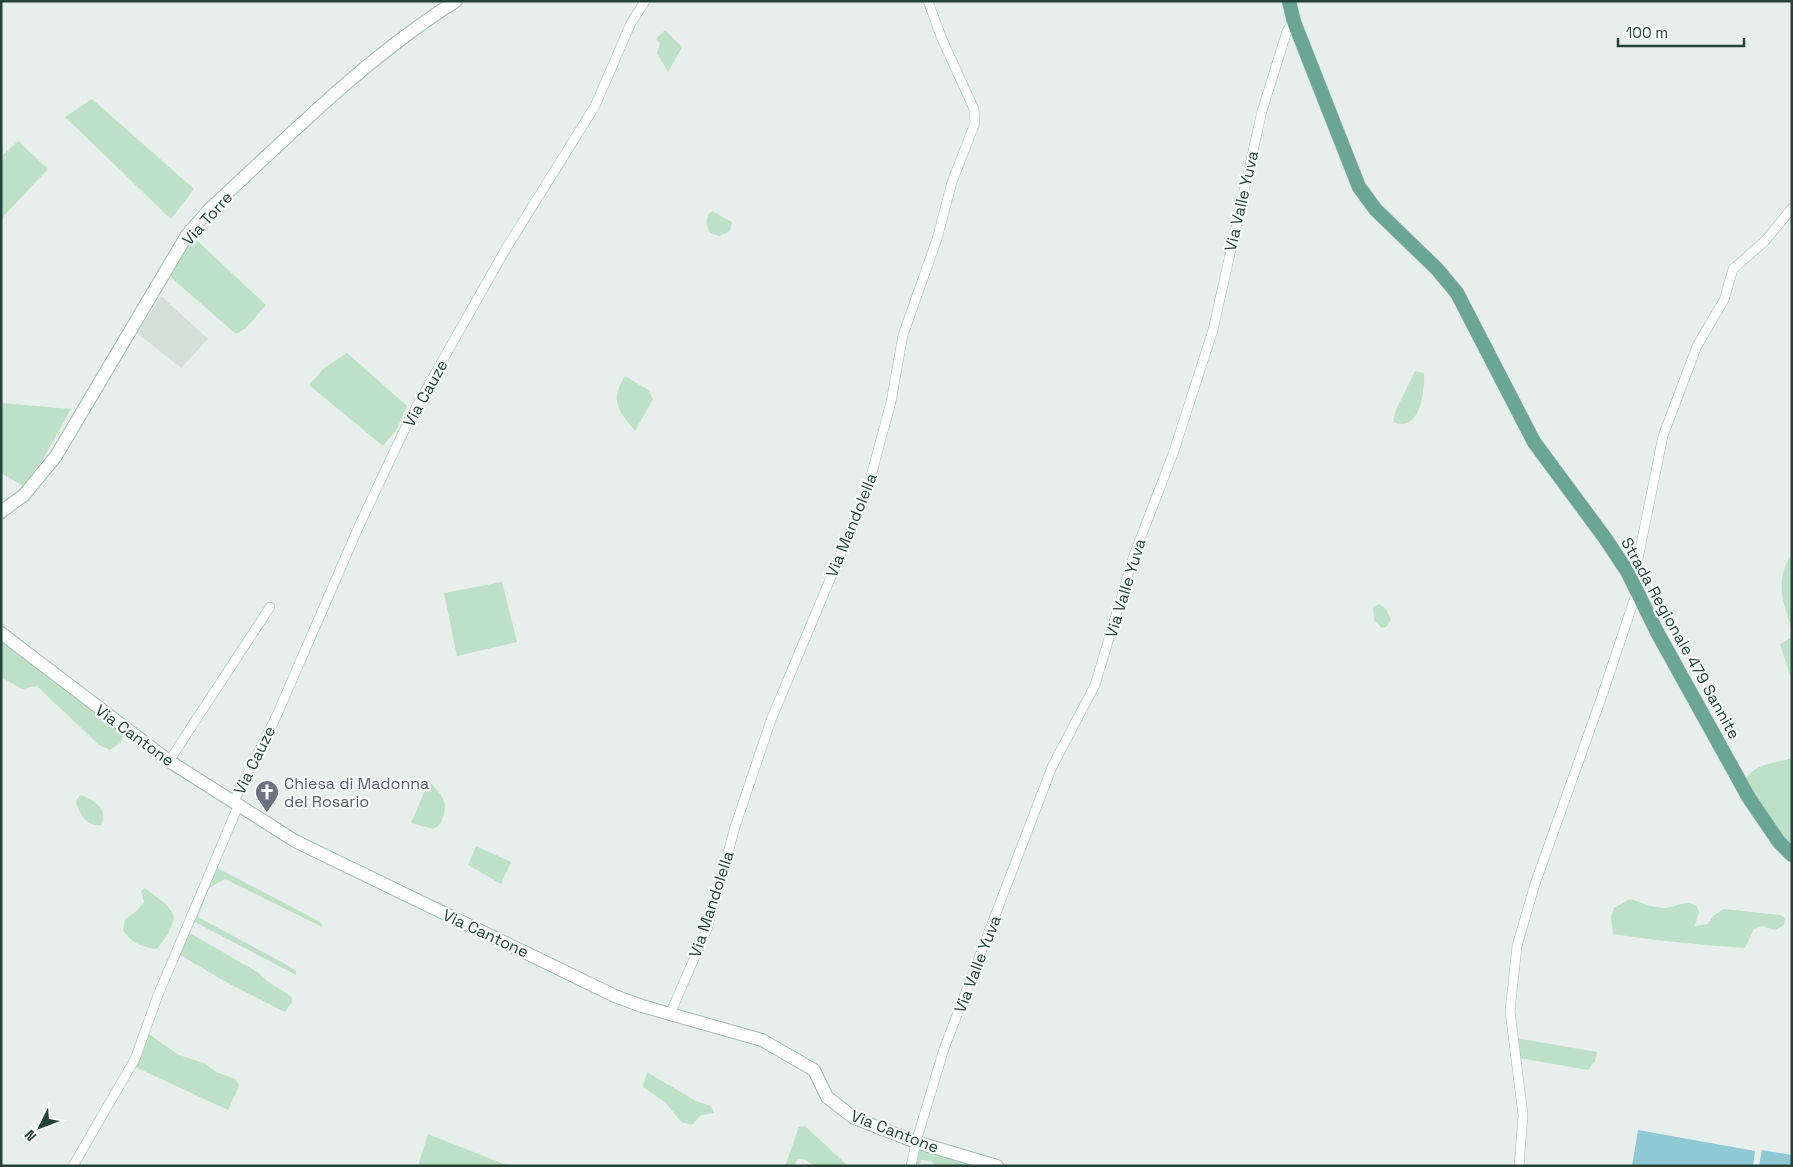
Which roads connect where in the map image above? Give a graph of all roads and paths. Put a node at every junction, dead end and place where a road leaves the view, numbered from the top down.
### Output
1 (456, 1) edge
2 (645, 1) edge
3 (928, 1) edge
4 (1289, 1) edge
5 (1294, 22) junction
6 (1792, 208) edge
7 (1, 512) edge
8 (1627, 571) junction
9 (1638, 594) junction
10 (270, 607) dead end
11 (1, 633) edge
12 (169, 761) junction
13 (237, 803) junction
14 (1792, 856) edge
15 (670, 1014) junction
16 (916, 1142) junction
17 (73, 1166) edge
18 (911, 1166) edge
19 (997, 1166) edge
20 (1519, 1166) edge

1 - 7 main road, Via Torre
2 - 13 street, Via Cauze
3 - 15 street, Via Mandolella
4 - 5 main road, Strada Regionale 479 Sannite
5 - 8 main road, Strada Regionale 479 Sannite
5 - 16 street, Via Valle Yuva
6 - 8 street
8 - 9 main road, Strada Regionale 479 Sannite
9 - 14 main road, Strada Regionale 479 Sannite
9 - 20 street
10 - 12 street
11 - 12 main road, Via Cantone
12 - 13 main road, Via Cantone
13 - 15 main road, Via Cantone
13 - 17 street, Via Cauze
15 - 16 main road, Via Cantone
16 - 18 street, Via Valle Yuva
16 - 19 main road, Via Cantone

